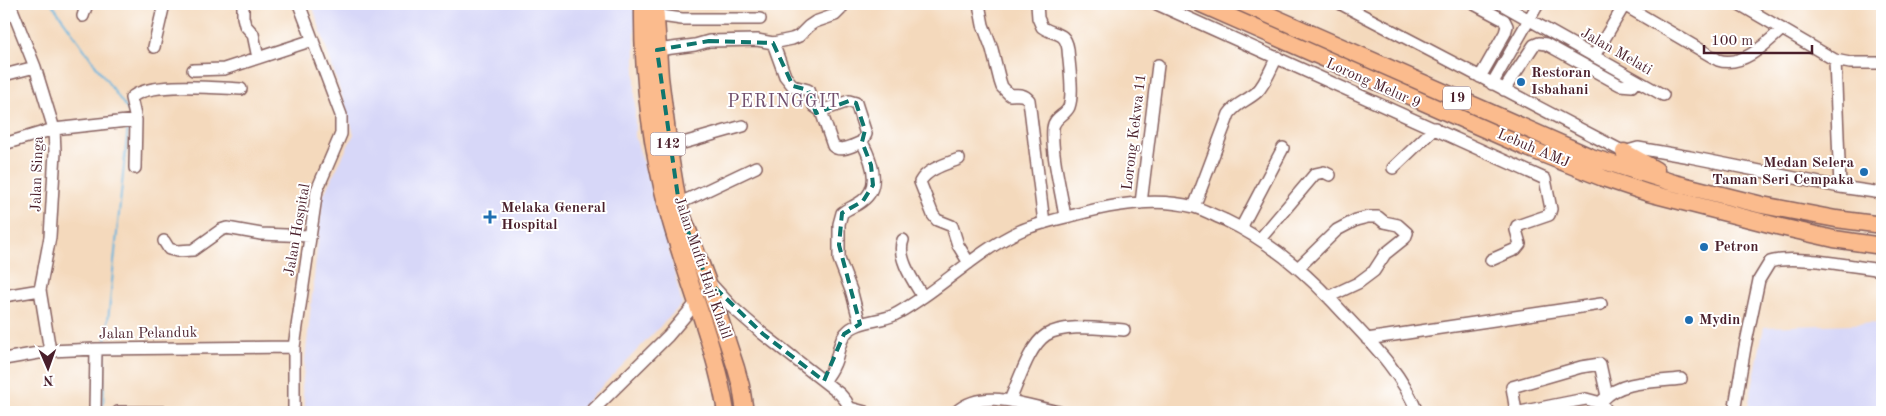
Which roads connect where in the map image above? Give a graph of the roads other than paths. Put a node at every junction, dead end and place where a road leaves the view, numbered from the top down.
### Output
1 (10, 4) edge
2 (87, 4) edge
3 (164, 4) edge
4 (242, 4) edge
5 (299, 4) edge
6 (642, 4) edge
7 (842, 4) edge
8 (979, 4) edge
9 (1036, 4) edge
10 (1157, 4) edge
11 (1201, 4) edge
12 (1244, 4) edge
13 (1341, 4) edge
14 (1475, 4) edge
15 (1501, 4) edge
16 (1538, 4) edge
17 (1624, 4) edge
18 (1739, 4) edge
19 (1180, 8) edge
20 (655, 10) edge
21 (83, 16) dead end
22 (760, 20) dead end
23 (1529, 20) junction
24 (1782, 28) junction
25 (313, 40) junction
26 (773, 43) junction
27 (1574, 45) junction
28 (154, 46) dead end
29 (657, 50) junction
30 (1494, 53) junction
31 (1568, 56) junction
32 (1594, 56) junction
33 (1276, 57) junction
34 (258, 58) junction
35 (1506, 59) junction
36 (1835, 60) junction
37 (1882, 63) edge
38 (1158, 65) dead end
39 (1519, 66) junction
40 (35, 67) junction
41 (193, 70) dead end
42 (4, 75) edge
43 (1480, 77) junction
44 (1636, 80) junction
45 (1492, 84) junction
46 (240, 89) dead end
47 (1504, 90) junction
48 (1662, 95) dead end
49 (821, 111) junction
50 (134, 120) junction
51 (743, 126) dead end
52 (1435, 128) junction
53 (54, 129) junction
54 (1486, 129) junction
55 (862, 142) junction
56 (4, 144) edge
57 (669, 147) junction
58 (1283, 148) dead end
59 (1477, 148) junction
60 (1624, 152) junction
61 (960, 159) dead end
62 (756, 167) dead end
63 (136, 168) dead end
64 (1393, 168) dead end
65 (1330, 175) dead end
66 (1674, 183) junction
67 (1840, 187) junction
68 (1882, 192) edge
69 (1141, 203) junction
70 (678, 204) junction
71 (1194, 207) junction
72 (1065, 217) junction
73 (1044, 223) junction
74 (1882, 225) edge
75 (1241, 228) junction
76 (310, 236) junction
77 (1260, 239) junction
78 (903, 240) dead end
79 (164, 241) dead end
80 (1882, 246) edge
81 (1490, 260) dead end
82 (1770, 262) junction
83 (969, 263) junction
84 (1298, 268) junction
85 (1882, 270) edge
86 (707, 280) junction
87 (40, 290) junction
88 (4, 296) edge
89 (923, 297) junction
90 (1328, 297) junction
91 (698, 302) junction
92 (1601, 304) dead end
93 (703, 319) junction
94 (683, 320) junction
95 (860, 324) junction
96 (1124, 330) dead end
97 (1367, 339) junction
98 (294, 347) junction
99 (96, 349) junction
100 (50, 351) junction
101 (4, 359) edge
102 (1681, 379) dead end
103 (824, 381) junction
104 (1010, 400) junction
105 (1605, 404) edge
106 (850, 410) edge
107 (95, 412) edge
108 (118, 412) edge
109 (164, 412) edge
110 (294, 412) edge
111 (591, 412) edge
112 (726, 412) edge
113 (745, 412) edge
114 (865, 412) edge
115 (956, 412) edge
116 (1055, 412) edge
117 (1417, 412) edge
118 (1516, 412) edge
119 (1520, 412) edge
120 (1734, 412) edge
121 (1740, 412) edge

1 - 40 street, Jalan Singa
2 - 21 street
3 - 28 street
4 - 34 street
5 - 25 street, Jalan Hospital
6 - 91 highway, Jalan Mufti Haji Khalil / 142
7 - 26 street
8 - 73 street
9 - 72 street
10 - 19 street, Lorong Melur 9
11 - 54 highway, Lebuh AMJ / 19
12 - 66 highway, Lebuh AMJ / 19
13 - 43 street
14 - 30 street
15 - 23 street, Jalan Melati
16 - 23 street
17 - 24 street
17 - 32 street
18 - 24 street
19 - 33 street, Lorong Melur 9
20 - 22 street
20 - 29 highway, Jalan Mufti Haji Khalil / 142
23 - 27 street, Jalan Melati
23 - 35 street
24 - 36 street
25 - 34 street
25 - 76 street, Jalan Hospital
26 - 29 street
26 - 49 street
27 - 31 street
27 - 32 street, Jalan Melati
29 - 57 highway, Jalan Mufti Haji Khalil / 142
30 - 35 street
30 - 43 street
31 - 39 street
31 - 44 street
32 - 44 street, Jalan Melati
33 - 52 street, Lorong Melur 9
33 - 71 street
34 - 41 street
35 - 39 street
35 - 45 street
36 - 37 street
36 - 67 street
38 - 69 street, Lorong Kekwa 11
39 - 47 street
40 - 42 street
40 - 53 street, Jalan Singa
43 - 45 street
44 - 48 street, Jalan Melati
45 - 47 street
46 - 50 street
47 - 60 street
49 - 55 street
49 - 55 street
50 - 53 street
50 - 63 street
51 - 57 street
52 - 59 street, Lorong Melur 9
52 - 64 street
53 - 56 street
53 - 87 street, Jalan Singa
54 - 59 street
54 - 80 highway, Lebuh AMJ / 19
55 - 95 street
57 - 70 highway, Jalan Mufti Haji Khalil / 142
58 - 75 street
59 - 81 street, Lorong Melur 9
60 - 66 highway
60 - 67 street
61 - 83 street
62 - 70 street
65 - 77 street
66 - 74 highway, Lebuh AMJ / 19
67 - 68 street
69 - 71 street
69 - 72 street
70 - 86 highway, Jalan Mufti Haji Khalil / 142
71 - 75 street
72 - 73 street
73 - 83 street
75 - 77 street
76 - 79 street
76 - 98 street, Jalan Hospital
77 - 84 street
78 - 89 street
82 - 85 street
82 - 120 street
82 - 121 street
83 - 89 street
84 - 90 street
84 - 90 street
86 - 103 street
86 - 113 highway, Jalan Mufti Haji Khalil / 142
87 - 88 street
87 - 100 street, Jalan Singa
89 - 95 street
90 - 97 street
91 - 93 highway, Jalan Mufti Haji Khalil / 142
91 - 94 street
92 - 97 street
93 - 94 street
93 - 112 highway, Jalan Mufti Haji Khalil / 142
94 - 111 street
95 - 103 street
96 - 104 street
97 - 117 street
98 - 99 street, Jalan Pelanduk
98 - 110 street, Jalan Hospital
99 - 100 street, Jalan Pelanduk
99 - 107 street
100 - 101 street, Jalan Pelanduk
102 - 105 street
103 - 106 street
104 - 115 street
104 - 116 street
105 - 118 street
105 - 119 street
106 - 114 street
108 - 109 street

